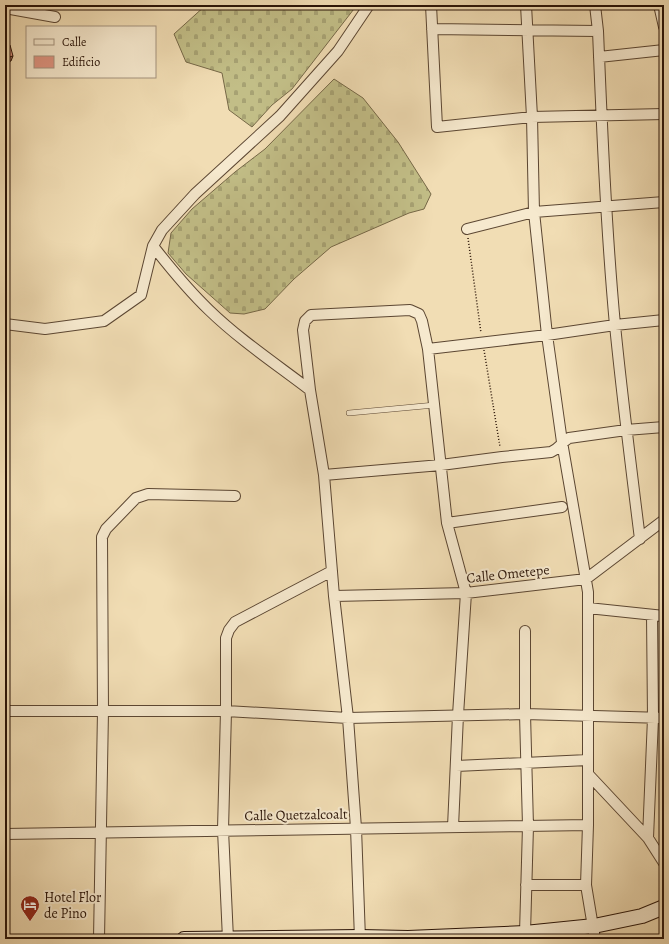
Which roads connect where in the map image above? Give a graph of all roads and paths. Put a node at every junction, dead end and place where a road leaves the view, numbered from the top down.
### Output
1 (369, 5) edge
2 (431, 5) edge
3 (526, 5) edge
4 (595, 5) edge
5 (659, 5) edge
6 (5, 8) edge
7 (55, 17) dead end
8 (664, 27) edge
9 (432, 28) junction
10 (528, 31) junction
11 (598, 31) junction
12 (664, 50) edge
13 (599, 57) junction
14 (664, 114) edge
15 (602, 115) junction
16 (532, 117) junction
17 (664, 202) edge
18 (607, 207) junction
19 (534, 212) junction
20 (466, 229) dead end
21 (153, 246) junction
22 (664, 320) edge
23 (5, 324) edge
24 (615, 324) junction
25 (547, 334) junction
26 (428, 349) junction
27 (310, 390) junction
28 (435, 405) junction
29 (349, 413) dead end
30 (664, 427) edge
31 (626, 430) junction
32 (562, 442) junction
33 (441, 465) junction
34 (324, 475) junction
35 (235, 496) dead end
36 (562, 507) dead end
37 (664, 520) edge
38 (447, 523) junction
39 (640, 539) junction
40 (332, 571) junction
41 (586, 579) junction
42 (466, 593) junction
43 (334, 596) junction
44 (588, 608) junction
45 (652, 615) junction
46 (664, 616) edge
47 (525, 631) dead end
48 (5, 711) edge
49 (103, 711) junction
50 (226, 711) junction
51 (525, 714) junction
52 (458, 715) junction
53 (587, 716) junction
54 (348, 718) junction
55 (653, 718) junction
56 (664, 718) edge
57 (588, 760) junction
58 (526, 763) junction
59 (456, 766) junction
60 (588, 774) junction
61 (588, 825) junction
62 (528, 826) junction
63 (453, 827) junction
64 (356, 828) junction
65 (222, 830) junction
66 (101, 832) junction
67 (5, 834) edge
68 (648, 838) junction
69 (664, 863) edge
70 (526, 885) junction
71 (586, 886) junction
72 (664, 907) edge
73 (525, 933) junction
74 (594, 933) edge
75 (480, 937) edge
76 (228, 938) edge
77 (360, 938) edge
78 (99, 939) edge
79 (184, 939) edge

1 - 21 street
2 - 9 street
3 - 10 street
4 - 11 street
5 - 8 street
6 - 7 street
9 - 10 street
9 - 16 street
10 - 11 street
10 - 16 street
11 - 13 street
12 - 13 street
13 - 15 street
14 - 15 street
15 - 16 street
15 - 18 street
16 - 19 street
17 - 18 street
18 - 19 street
18 - 24 street
19 - 20 street
19 - 25 street
21 - 23 street
21 - 27 street
22 - 24 street
24 - 25 street
24 - 31 street
25 - 26 street
25 - 32 street
26 - 27 street
26 - 28 street
27 - 34 street
28 - 29 lane
28 - 33 street
30 - 31 street
31 - 32 street
31 - 39 street
32 - 33 street
32 - 41 street
33 - 34 street
33 - 38 street
34 - 40 street
35 - 49 street
36 - 38 street
37 - 39 street, Calle Ometepe
38 - 42 street
39 - 41 street, Calle Ometepe
40 - 43 street
40 - 50 street
41 - 42 street, Calle Ometepe
41 - 44 street
42 - 43 street, Calle Ometepe
42 - 52 street
43 - 54 street
44 - 45 street
44 - 53 street
45 - 46 street
45 - 55 street
47 - 51 street
48 - 49 street
49 - 50 street
49 - 66 street
50 - 54 street
50 - 65 street
51 - 52 street
51 - 53 street
51 - 58 street
52 - 54 street
52 - 59 street
53 - 55 street
53 - 57 street
54 - 64 street
55 - 56 street
55 - 68 street
57 - 58 street
57 - 60 street
58 - 59 street
58 - 62 street
59 - 63 street
60 - 61 street
60 - 68 street
61 - 62 street, Calle Quetzalcoalt
61 - 71 street
62 - 63 street, Calle Quetzalcoalt
62 - 70 street
63 - 64 street, Calle Quetzalcoalt
64 - 65 street, Calle Quetzalcoalt
64 - 77 street
65 - 66 street, Calle Quetzalcoalt
65 - 76 street
66 - 67 street, Calle Quetzalcoalt
66 - 78 street
68 - 69 street
70 - 71 street
70 - 73 street
71 - 74 street
72 - 74 main road
73 - 74 main road
73 - 75 main road
75 - 77 main road
76 - 77 main road
76 - 79 main road

